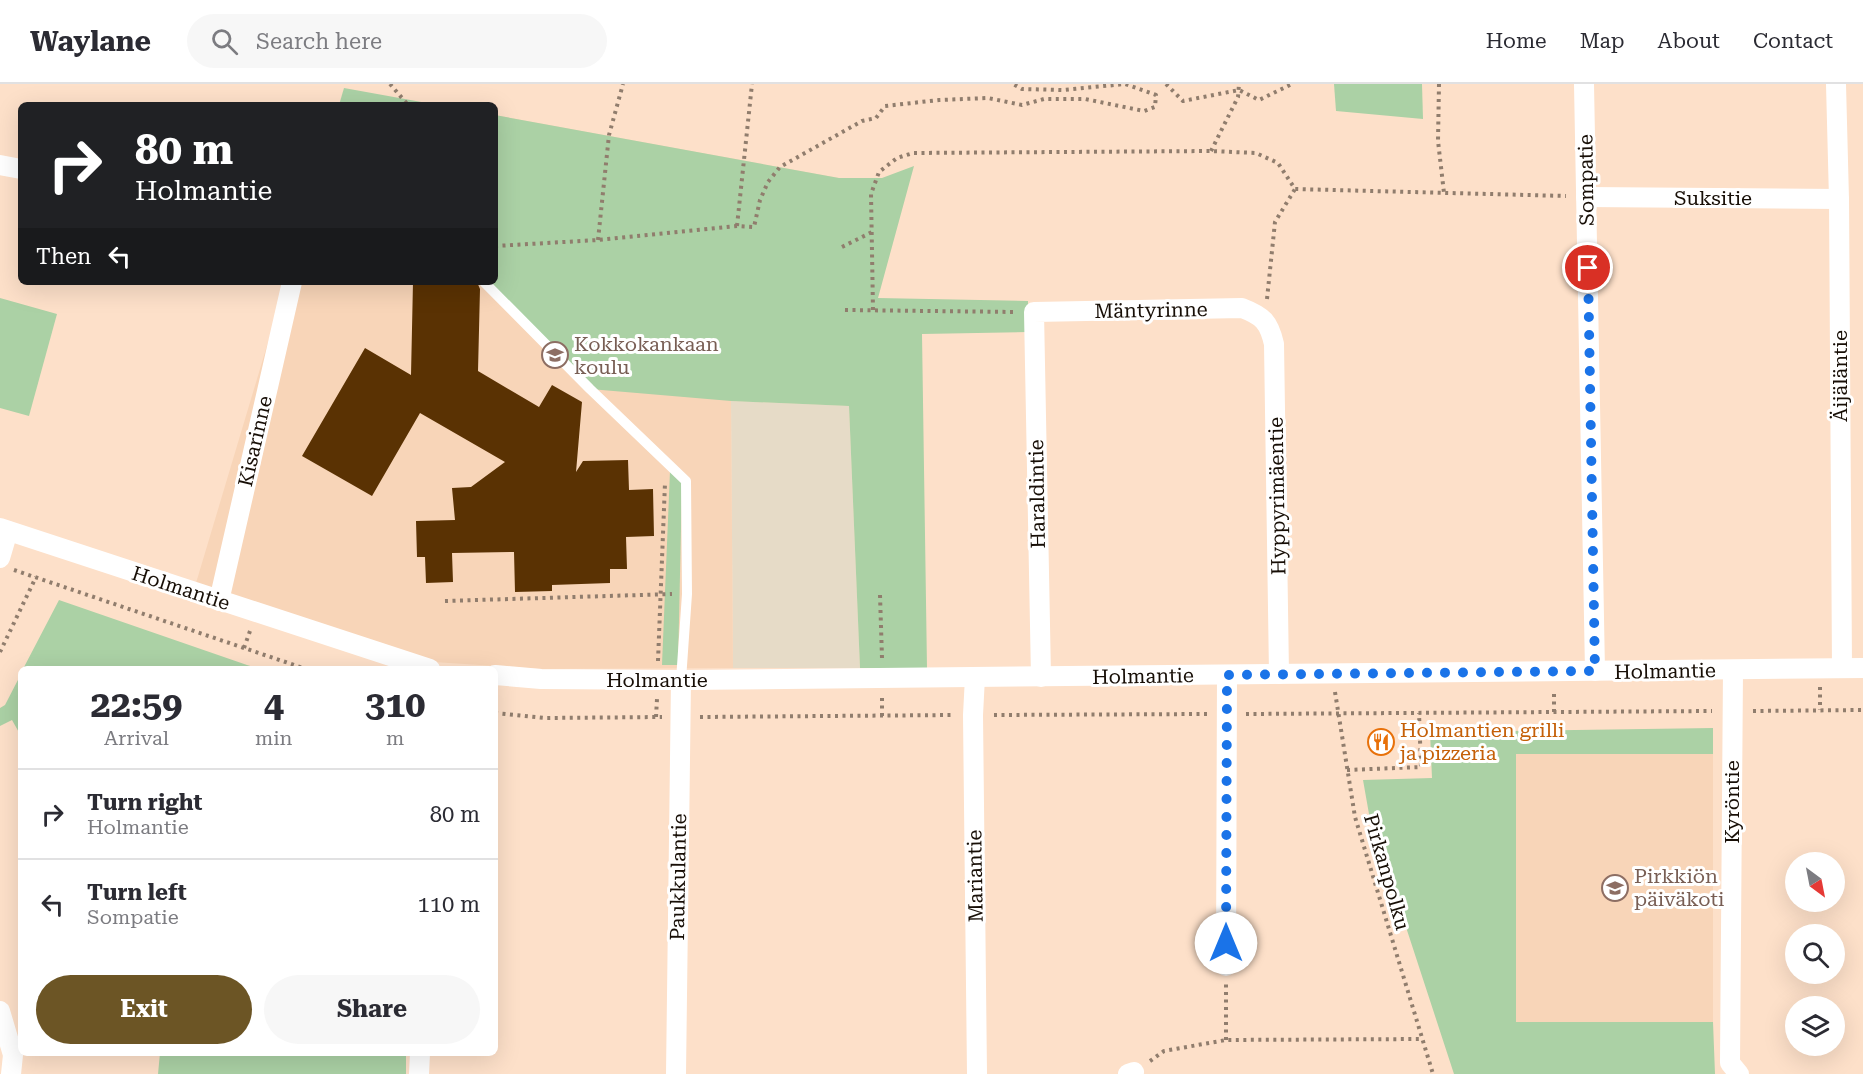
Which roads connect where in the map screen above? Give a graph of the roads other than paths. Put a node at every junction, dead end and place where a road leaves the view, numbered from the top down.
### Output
1 (1584, 84) edge
2 (1836, 84) edge
3 (0, 165) edge
4 (18, 168) edge
5 (1586, 196) junction
6 (1839, 199) junction
7 (291, 285) edge
8 (487, 285) edge
9 (1034, 312) joint
10 (1265, 321) joint
11 (4, 530) edge
12 (4, 563) edge
13 (219, 601) junction
14 (421, 666) edge
15 (1842, 668) junction
16 (1863, 668) edge
17 (1733, 670) junction
18 (1595, 671) junction
19 (1279, 674) junction
20 (498, 675) edge
21 (1227, 675) junction
22 (1041, 676) junction
23 (975, 677) junction
24 (681, 680) junction
25 (1226, 966) road end
26 (0, 1011) edge
27 (420, 1056) edge
28 (11, 1074) edge
29 (419, 1074) edge
30 (676, 1074) edge
31 (977, 1074) edge
32 (1739, 1074) edge

1 - 5 street, Sompatie
2 - 6 street, Äijäläntie
3 - 4 street
5 - 6 street, Suksitie
5 - 18 street, Sompatie
6 - 15 street, Äijäläntie
7 - 13 street, Kisarinne
8 - 24 lane
9 - 10 street, Mäntyrinne
9 - 22 street, Haraldintie
10 - 19 street, Hyppyrimäentie
11 - 12 street
11 - 13 street, Holmantie
13 - 14 street, Holmantie
15 - 16 street, Holmantie
15 - 17 street, Holmantie
17 - 18 street, Holmantie
17 - 32 street, Kyröntie
18 - 19 street, Holmantie
19 - 21 street, Holmantie
20 - 24 street, Holmantie
21 - 22 street, Holmantie
21 - 25 street
22 - 23 street, Holmantie
23 - 24 street, Holmantie
23 - 31 street, Mariantie
24 - 30 street, Paukkulantie
26 - 28 street
27 - 29 street

